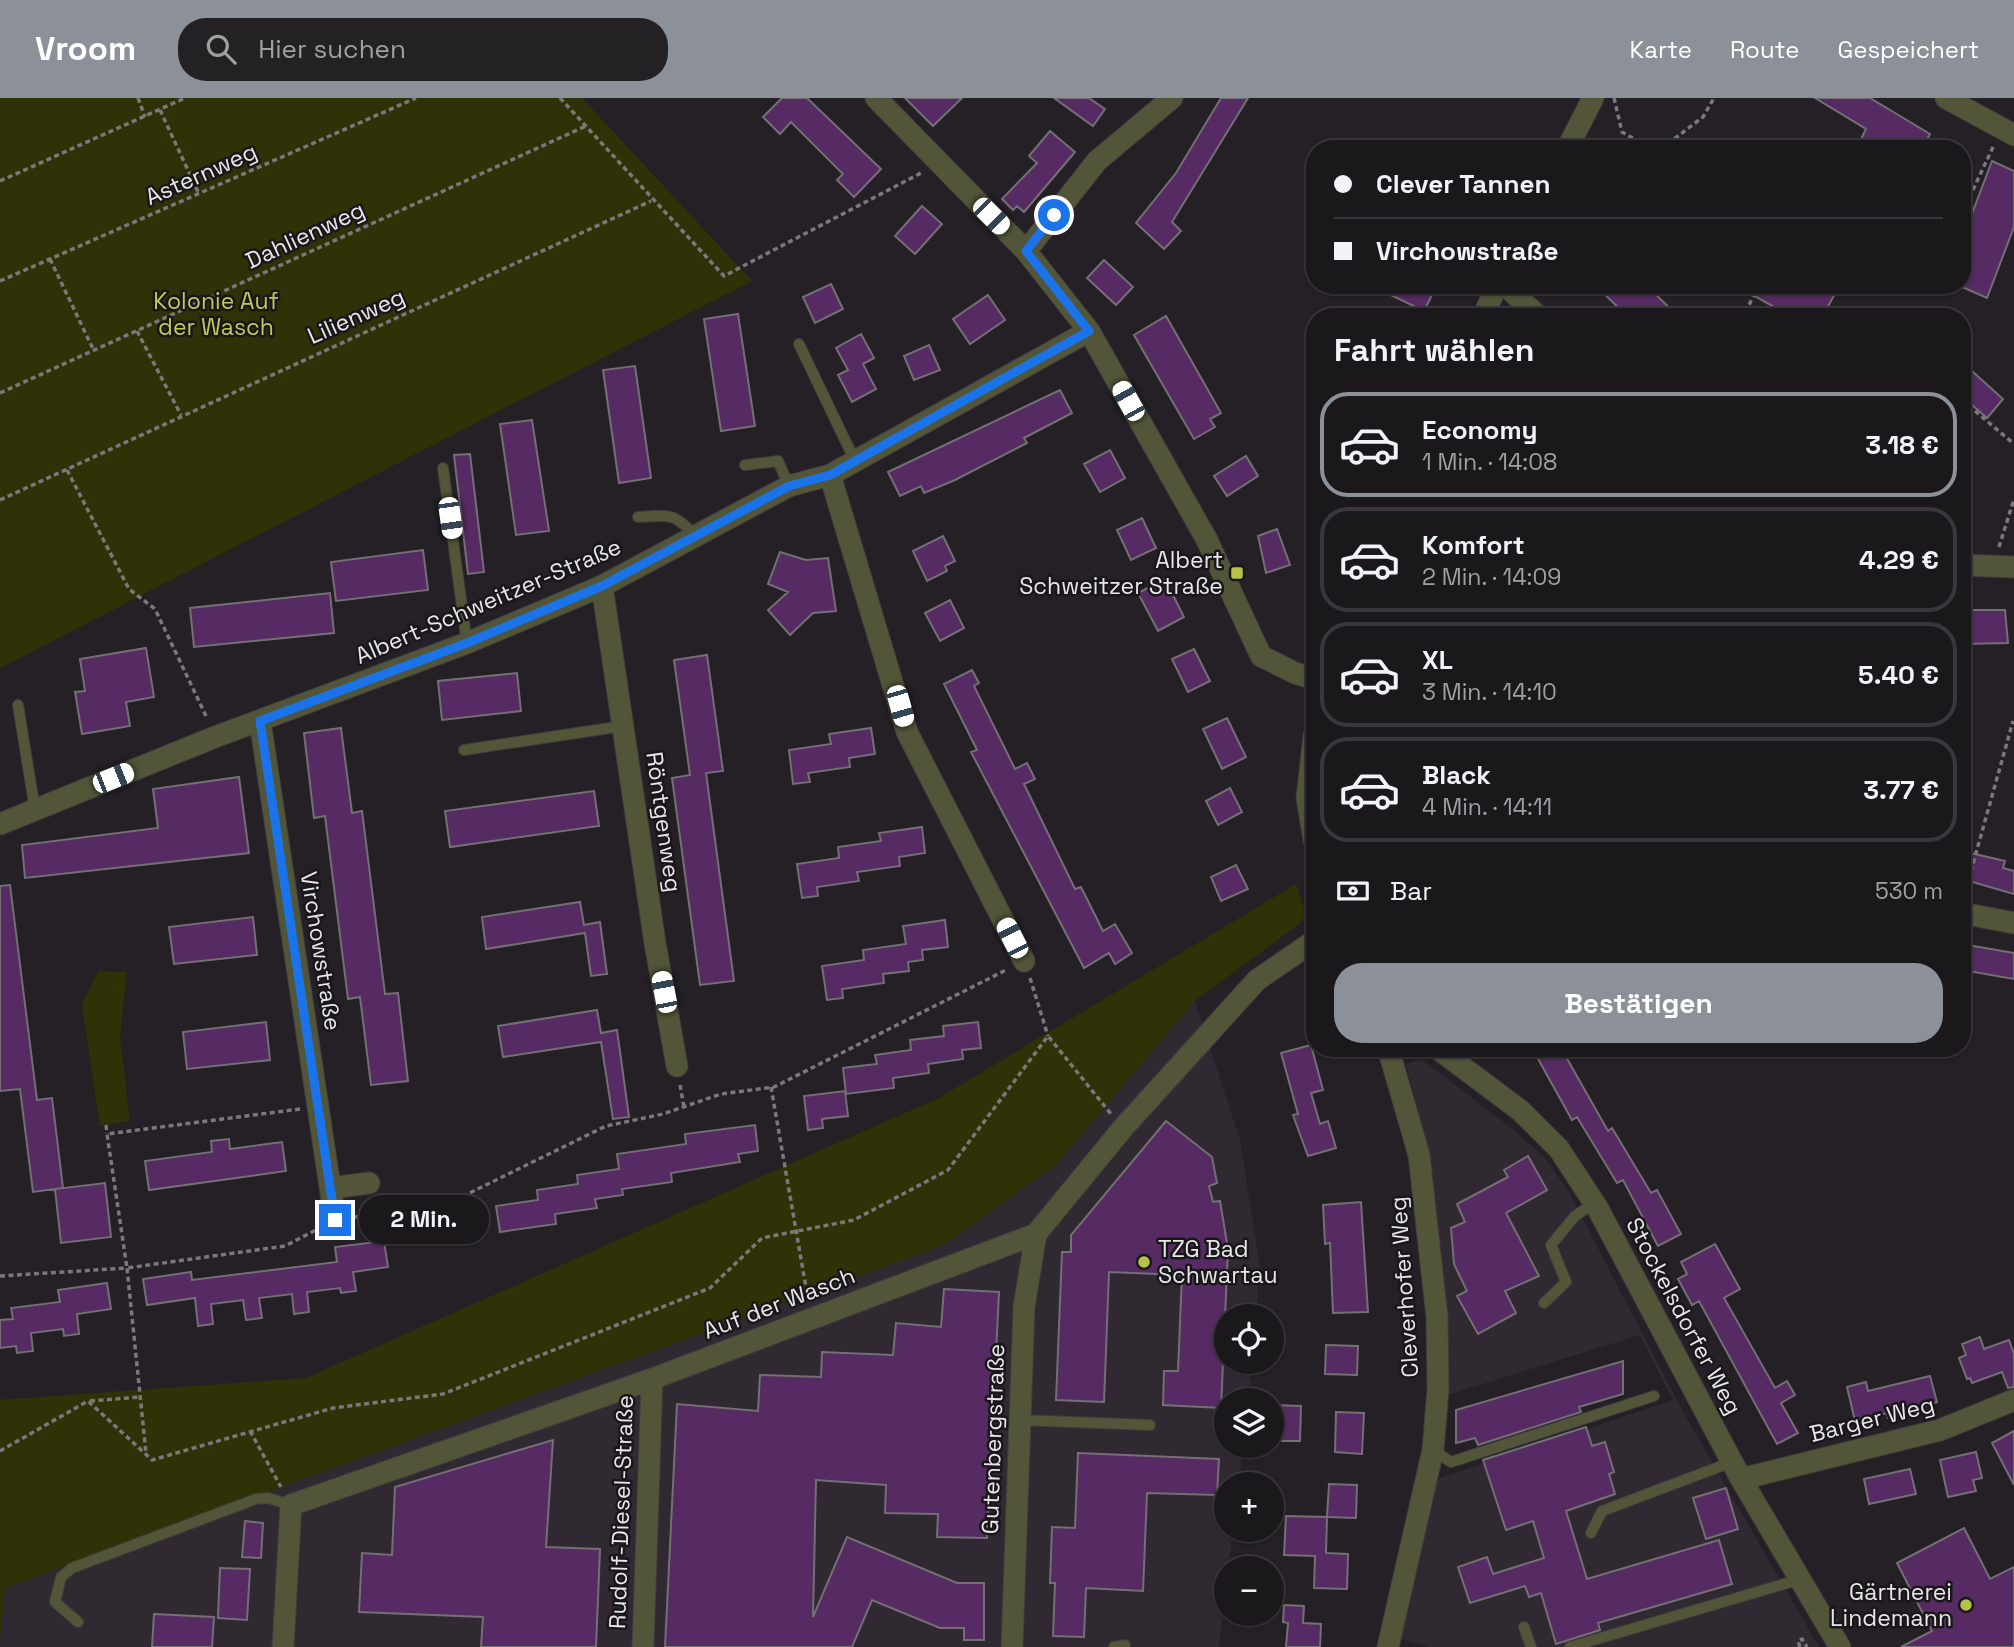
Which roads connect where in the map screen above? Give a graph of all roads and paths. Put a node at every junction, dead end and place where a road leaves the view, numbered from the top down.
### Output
1 (138, 98) edge
2 (185, 98) edge
3 (416, 98) edge
4 (560, 98) edge
5 (876, 98) edge
6 (1172, 98) edge
7 (1593, 98) edge
8 (1614, 98) edge
9 (1714, 98) edge
10 (1946, 98) edge
11 (160, 110) junction
12 (145, 117) junction
13 (586, 126) junction
14 (2007, 133) edge
15 (1572, 140) edge
16 (1636, 140) edge
17 (1673, 140) edge
18 (939, 163) junction
19 (0, 181) edge
20 (199, 194) junction
21 (1971, 198) edge
22 (651, 201) junction
23 (1026, 251) junction
24 (50, 259) junction
25 (0, 281) edge
26 (1515, 294) edge
27 (1529, 308) edge
28 (137, 331) junction
29 (1089, 331) junction
30 (799, 344) dead end
31 (94, 351) junction
32 (0, 393) edge
33 (1971, 408) edge
34 (181, 415) junction
35 (2014, 444) edge
36 (855, 461) junction
37 (745, 465) dead end
38 (443, 468) dead end
39 (67, 470) junction
40 (830, 475) junction
41 (789, 486) junction
42 (2014, 499) edge
43 (0, 500) edge
44 (638, 517) dead end
45 (695, 536) junction
46 (1971, 565) edge
47 (2003, 566) edge
48 (602, 586) junction
49 (467, 643) junction
50 (1306, 677) edge
51 (18, 705) dead end
52 (202, 706) dead end
53 (260, 721) junction
54 (2013, 721) edge
55 (623, 726) junction
56 (464, 750) dead end
57 (36, 810) junction
58 (0, 824) edge
59 (1971, 869) edge
60 (1971, 915) edge
61 (2014, 923) edge
62 (1306, 946) edge
63 (1024, 961) junction
64 (1048, 1036) junction
65 (1391, 1057) edge
66 (1449, 1057) edge
67 (677, 1066) dead end
68 (771, 1087) junction
69 (318, 1107) junction
70 (106, 1125) dead end
71 (1123, 1128) junction
72 (107, 1134) junction
73 (369, 1183) dead end
74 (331, 1188) junction
75 (1595, 1203) junction
76 (335, 1220) junction
77 (798, 1231) junction
78 (1035, 1234) junction
79 (127, 1268) junction
80 (0, 1276) edge
81 (1544, 1303) dead end
82 (811, 1319) junction
83 (652, 1379) junction
84 (1654, 1396) dead end
85 (140, 1397) junction
86 (2014, 1400) edge
87 (88, 1401) junction
88 (1020, 1420) junction
89 (1150, 1424) dead end
90 (250, 1432) junction
91 (1433, 1450) junction
92 (0, 1451) edge
93 (146, 1454) junction
94 (1736, 1470) junction
95 (291, 1505) junction
96 (1591, 1533) dead end
97 (1801, 1579) junction
98 (78, 1622) dead end
99 (1524, 1627) dead end
100 (283, 1647) edge
101 (643, 1647) edge
102 (1012, 1647) edge
103 (1388, 1647) edge
104 (1531, 1647) edge
105 (1570, 1647) edge
106 (1800, 1647) edge
107 (1807, 1647) edge
108 (1840, 1647) edge

1 - 12 path
2 - 11 path
3 - 20 path, Asternweg
4 - 13 path
5 - 18 street
6 - 23 street
7 - 15 street
8 - 16 path
9 - 17 path
10 - 14 street
11 - 12 path
11 - 20 path
12 - 19 path
13 - 22 path
13 - 28 path, Dahlienweg
14 - 21 path
18 - 22 path
18 - 23 street
20 - 24 path, Asternweg
22 - 34 path, Lilienweg
23 - 29 street
24 - 25 path, Asternweg
24 - 31 path
26 - 27 street
28 - 31 path, Dahlienweg
28 - 34 path
29 - 36 street, Albert-Schweitzer-Straße
29 - 50 street
30 - 36 lane
31 - 32 path, Dahlienweg
33 - 35 path
34 - 39 path, Lilienweg
36 - 40 street, Albert-Schweitzer-Straße
37 - 41 lane
38 - 49 lane
39 - 43 path, Lilienweg
39 - 52 path
40 - 41 street, Albert-Schweitzer-Straße
40 - 63 street
41 - 45 street, Albert-Schweitzer-Straße
42 - 47 path
44 - 45 lane
45 - 48 street, Albert-Schweitzer-Straße
46 - 47 street
48 - 49 street, Albert-Schweitzer-Straße
48 - 55 street, Röntgenweg
49 - 53 street, Albert-Schweitzer-Straße
51 - 57 lane
53 - 57 street, Albert-Schweitzer-Straße
53 - 69 street, Virchowstraße
54 - 59 path
55 - 56 lane
55 - 67 street, Röntgenweg
57 - 58 street, Albert-Schweitzer-Straße
60 - 61 street
62 - 71 street, Auf der Wasch
63 - 64 path
63 - 68 path
64 - 71 path
64 - 77 path
65 - 91 street, Cleverhofer Weg
66 - 75 street, Stockelsdorfer Weg
68 - 76 path
68 - 77 path
69 - 72 path
69 - 74 street, Virchowstraße
70 - 72 path
71 - 78 street, Auf der Wasch
72 - 79 path
73 - 74 street
74 - 76 street, Virchowstraße
75 - 81 lane
75 - 94 street, Stockelsdorfer Weg
76 - 79 path
77 - 82 path
77 - 90 path
78 - 82 street, Auf der Wasch
78 - 88 street, Gutenbergstraße
79 - 80 path
79 - 85 path
82 - 83 street, Auf der Wasch
83 - 95 street, Auf der Wasch
83 - 101 street, Rudolf-Diesel-Straße
84 - 91 lane
85 - 87 path
85 - 93 path
86 - 94 street, Barger Weg
87 - 92 path
87 - 93 path
88 - 89 lane
88 - 102 street, Gutenbergstraße
90 - 93 path
90 - 95 path
91 - 103 street, Cleverhofer Weg
94 - 96 lane
94 - 97 street, Stockelsdorfer Weg
95 - 98 lane
95 - 100 street
97 - 105 lane
97 - 108 street, Stockelsdorfer Weg
99 - 104 lane
106 - 107 path

